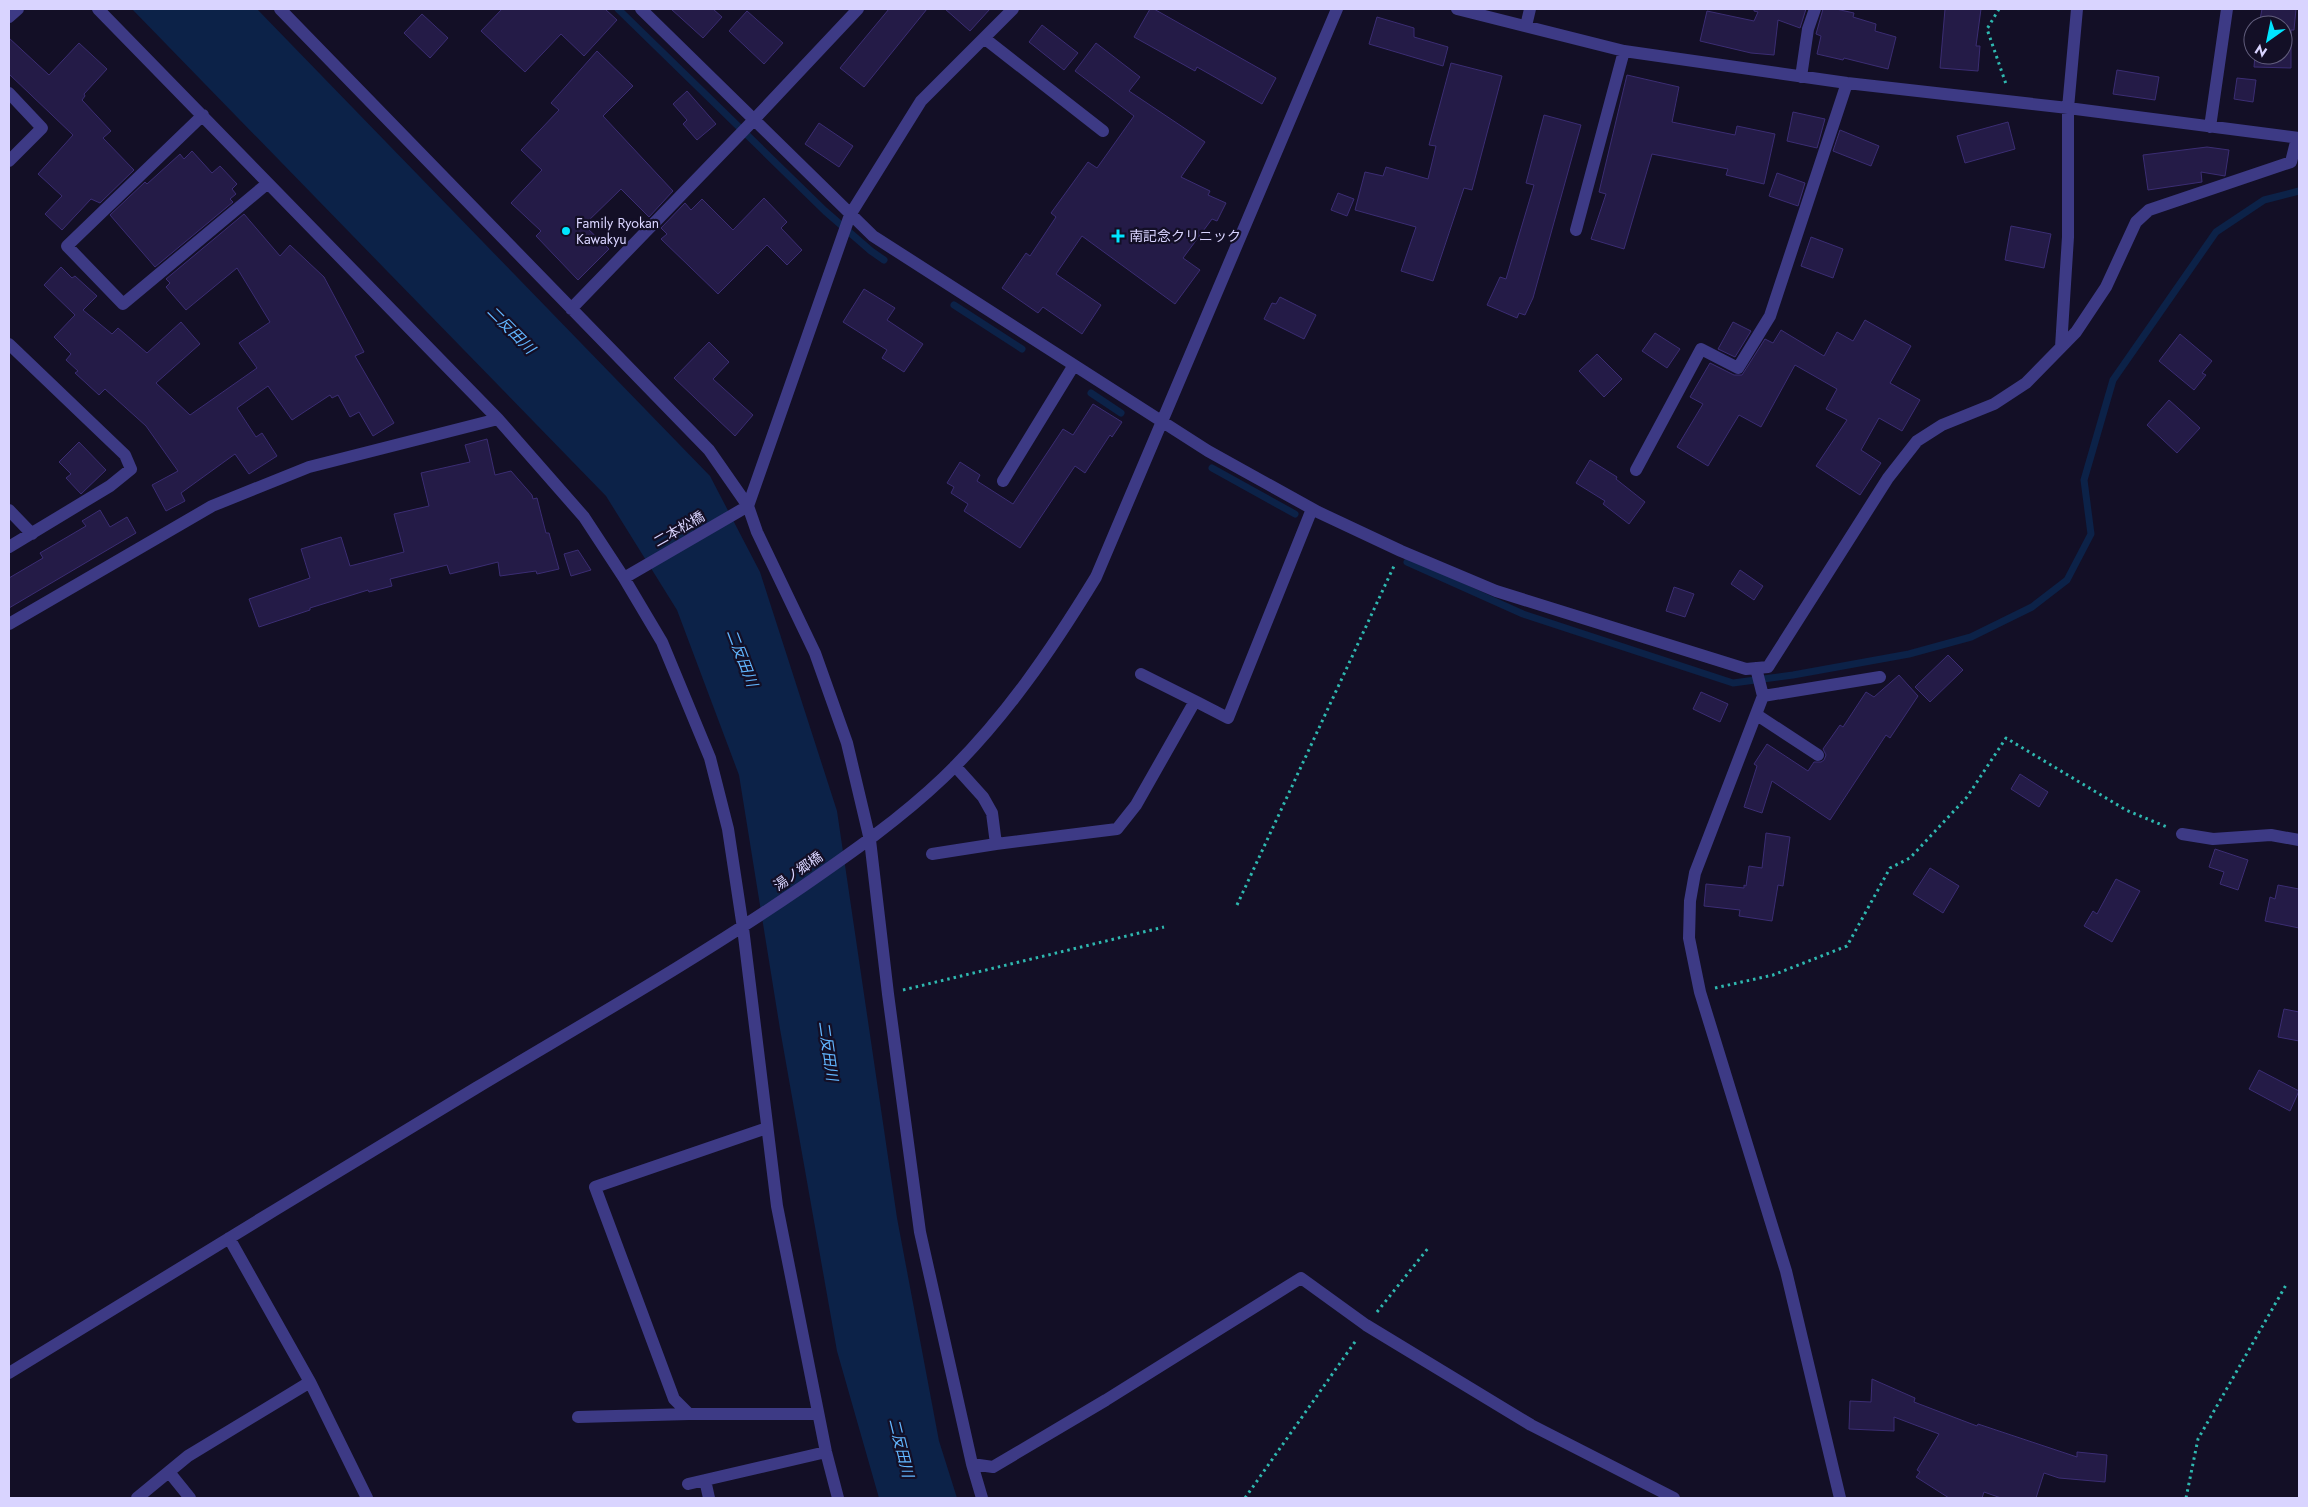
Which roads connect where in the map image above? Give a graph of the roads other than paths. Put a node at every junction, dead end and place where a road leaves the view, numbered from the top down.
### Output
1 (18, 9) edge
2 (98, 9) edge
3 (641, 9) edge
4 (858, 9) edge
5 (1013, 9) edge
6 (1337, 9) edge
7 (1457, 9) edge
8 (1530, 9) edge
9 (1815, 9) edge
10 (2077, 9) edge
11 (2227, 9) edge
12 (286, 11) edge
13 (9, 17) edge
14 (1526, 26) junction
15 (984, 38) junction
16 (1624, 51) junction
17 (1801, 76) junction
18 (1847, 83) junction
19 (9, 93) edge
20 (2068, 108) junction
21 (203, 115) junction
22 (751, 123) junction
23 (2210, 127) junction
24 (1103, 131) dead end
25 (2298, 138) edge
26 (9, 162) edge
27 (268, 182) junction
28 (849, 219) junction
29 (1576, 230) dead end
30 (571, 309) junction
31 (9, 344) edge
32 (2061, 347) junction
33 (1074, 365) junction
34 (498, 419) junction
35 (1162, 420) junction
36 (1636, 470) dead end
37 (1003, 481) dead end
38 (748, 506) junction
39 (1312, 509) junction
40 (9, 510) edge
41 (32, 534) junction
42 (9, 547) edge
43 (624, 578) junction
44 (9, 624) edge
45 (1756, 668) junction
46 (1141, 674) dead end
47 (1880, 677) dead end
48 (1763, 696) junction
49 (1195, 701) junction
50 (1758, 715) junction
51 (1818, 755) dead end
52 (955, 766) junction
53 (2182, 834) road end
54 (870, 840) junction
55 (2299, 840) edge
56 (996, 844) junction
57 (932, 854) dead end
58 (743, 928) junction
59 (767, 1128) junction
60 (229, 1238) junction
61 (9, 1373) edge
62 (310, 1382) junction
63 (689, 1414) junction
64 (818, 1414) junction
65 (578, 1417) dead end
66 (826, 1452) junction
67 (972, 1464) junction
68 (169, 1472) junction
69 (705, 1480) junction
70 (688, 1484) dead end
71 (137, 1498) edge
72 (190, 1498) edge
73 (366, 1498) edge
74 (710, 1498) edge
75 (838, 1498) edge
76 (982, 1498) edge
77 (1674, 1498) edge
78 (1840, 1498) edge

1 - 13 street
2 - 21 street
3 - 22 street
4 - 22 street
5 - 15 street
6 - 35 street, 湯ノ郷橋
7 - 14 street
8 - 14 street
9 - 17 street
10 - 20 street
11 - 23 street
12 - 30 street
14 - 16 street
15 - 24 street
15 - 28 street
16 - 17 street
16 - 29 street
17 - 18 street
18 - 20 street
18 - 36 street
19 - 26 street
20 - 23 street
20 - 32 street
21 - 27 street
21 - 27 street
22 - 28 street
22 - 30 street
23 - 25 street
25 - 32 street
27 - 34 street
28 - 33 street
28 - 38 street
30 - 38 street
31 - 41 street
32 - 45 street
33 - 35 street
33 - 37 street
34 - 43 street
34 - 44 street
35 - 39 street
35 - 52 street, 湯ノ郷橋
38 - 43 street, 二本松橋
38 - 54 street
39 - 45 street
39 - 49 street
40 - 41 street
41 - 42 street
43 - 58 street
45 - 48 street
46 - 49 street
47 - 48 street
48 - 50 street
49 - 56 street
50 - 51 street
50 - 78 street
52 - 54 street, 湯ノ郷橋
52 - 56 street
53 - 55 street
54 - 58 street, 湯ノ郷橋
54 - 67 street
56 - 57 street
58 - 59 street
58 - 60 street, 湯ノ郷橋
59 - 63 street
59 - 64 street
60 - 61 street, 湯ノ郷橋
60 - 62 street
62 - 68 street
62 - 73 street
63 - 64 street
63 - 65 street
64 - 66 street
66 - 69 street
66 - 75 street
67 - 76 street
67 - 77 street
68 - 71 street
68 - 72 street
69 - 70 street
69 - 74 street

